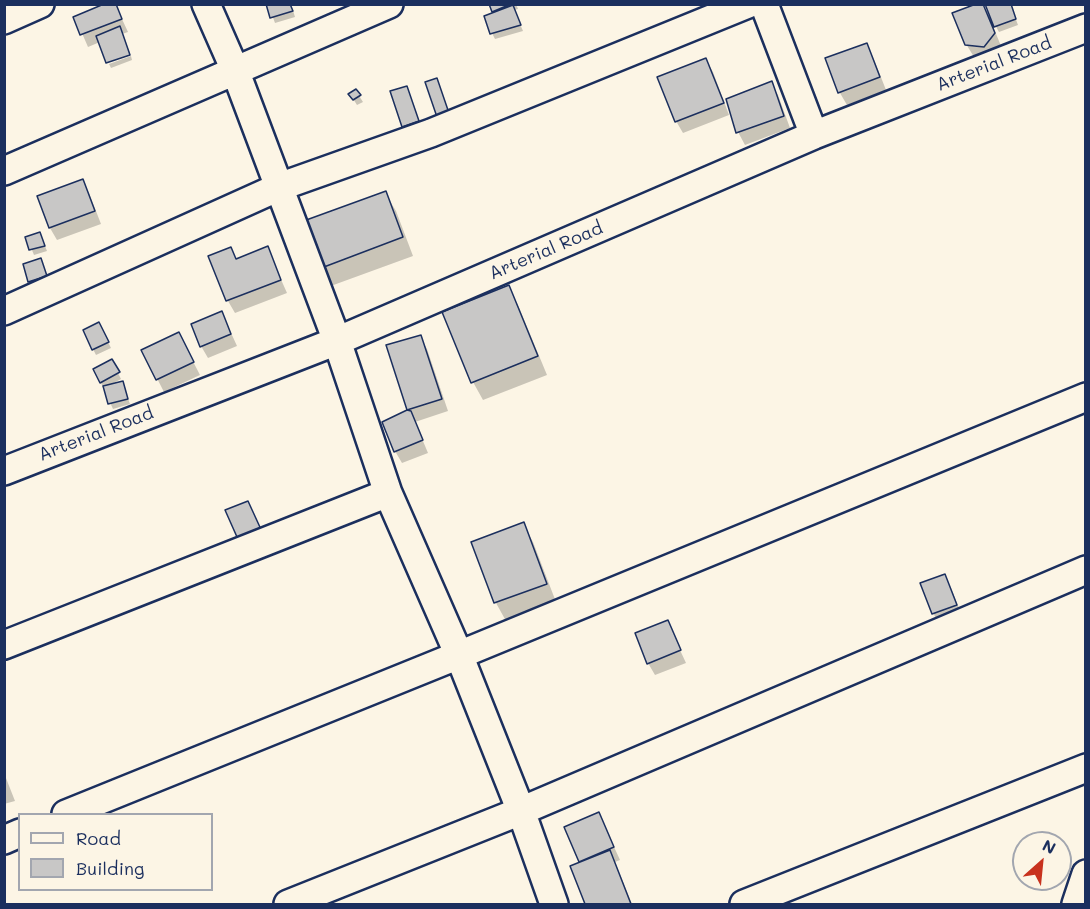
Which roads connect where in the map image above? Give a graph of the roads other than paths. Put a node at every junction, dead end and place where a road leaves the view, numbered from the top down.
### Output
1 (40, 4) edge
2 (206, 4) edge
3 (748, 4) edge
4 (764, 4) edge
5 (386, 5) edge
6 (4, 20) edge
7 (1086, 28) edge
8 (235, 70) junction
9 (814, 135) junction
10 (4, 171) edge
11 (279, 187) junction
12 (4, 311) edge
13 (337, 341) junction
14 (1086, 397) edge
15 (4, 471) edge
16 (388, 493) junction
17 (1086, 570) edge
18 (4, 645) edge
19 (459, 655) junction
20 (1086, 768) edge
21 (521, 811) junction
22 (68, 813) edge
23 (18, 834) edge
24 (4, 840) edge
25 (1086, 874) edge
26 (288, 904) edge
27 (554, 904) edge
28 (744, 904) edge
29 (1076, 904) edge

1 - 6 street
2 - 8 street
3 - 11 street
4 - 9 street
5 - 8 street
7 - 9 street, Arterial Road
8 - 10 street
8 - 11 street
9 - 13 street, Arterial Road
11 - 12 street
11 - 13 street
13 - 15 street, Arterial Road
13 - 16 street
14 - 19 street
16 - 18 street
16 - 19 street
17 - 21 street
19 - 21 street
19 - 22 street
20 - 28 street
21 - 26 street
21 - 27 street
23 - 24 street
25 - 29 street

